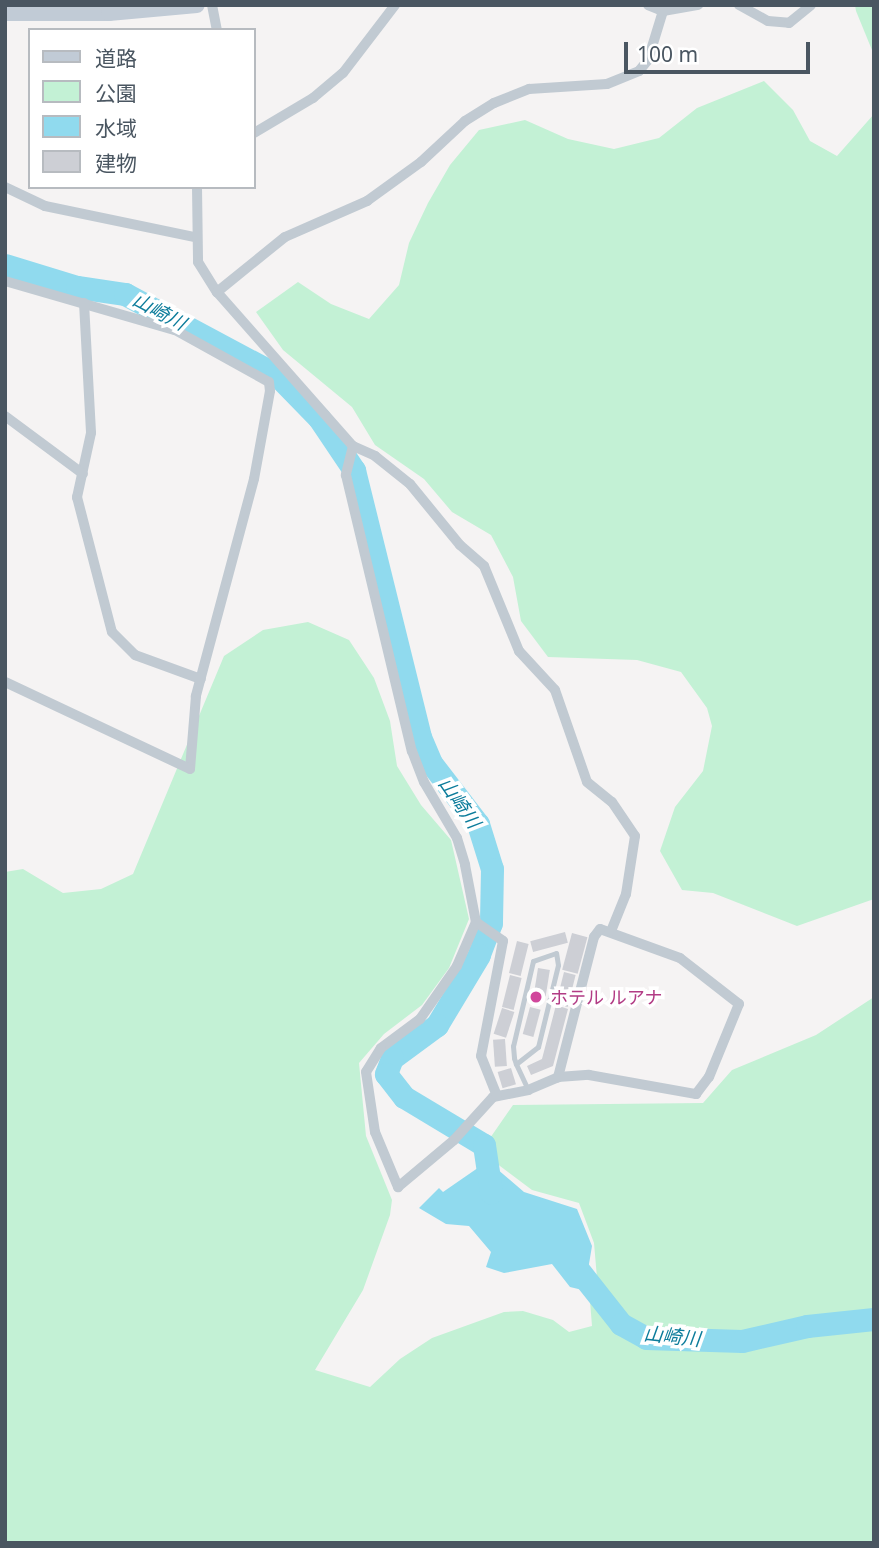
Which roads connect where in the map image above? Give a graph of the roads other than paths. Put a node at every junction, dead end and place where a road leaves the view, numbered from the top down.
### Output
1 (197, 5) edge
2 (212, 5) edge
3 (395, 5) edge
4 (649, 5) edge
5 (698, 5) edge
6 (740, 5) edge
7 (811, 5) edge
8 (663, 12) junction
9 (5, 13) edge
10 (217, 28) edge
11 (256, 132) edge
12 (5, 187) edge
13 (197, 189) edge
14 (195, 237) junction
15 (5, 281) edge
16 (217, 292) junction
17 (84, 303) junction
18 (5, 416) edge
19 (352, 448) junction
20 (83, 474) junction
21 (201, 679) junction
22 (5, 682) edge
23 (480, 924) junction
24 (611, 931) junction
25 (516, 1064) junction
26 (558, 1077) junction
27 (528, 1090) junction
28 (497, 1096) junction

1 - 9 main road
2 - 10 street
3 - 11 street
4 - 8 street
5 - 8 street
6 - 7 street
8 - 16 street
12 - 14 street
13 - 14 street
14 - 16 street
15 - 17 street
16 - 19 street
17 - 20 street
17 - 21 street
18 - 20 street
19 - 23 street
19 - 24 street
20 - 21 street
21 - 22 street
23 - 28 street
23 - 28 street
24 - 26 street
24 - 26 street
25 - 25 lane
25 - 27 lane
26 - 27 street
27 - 28 street

